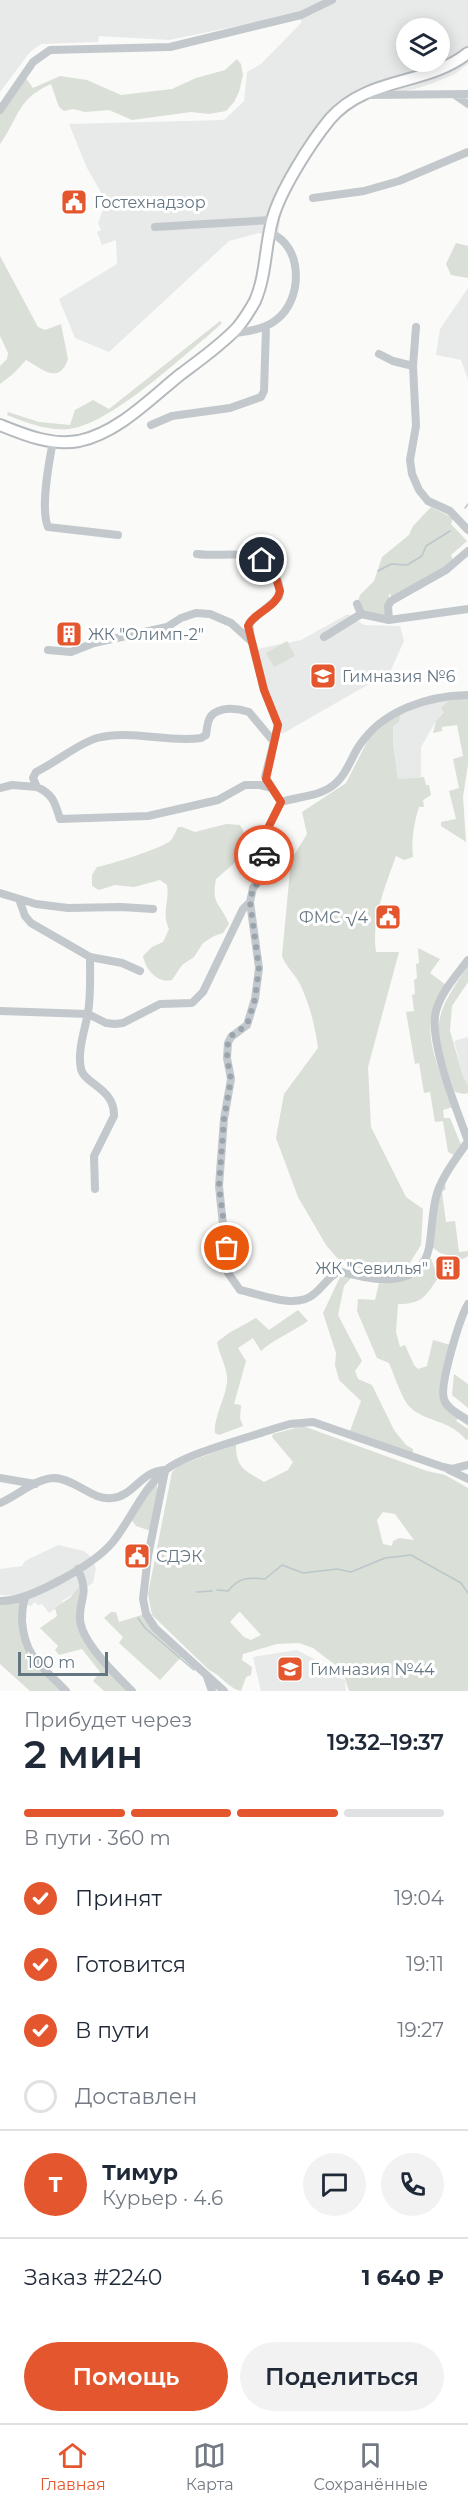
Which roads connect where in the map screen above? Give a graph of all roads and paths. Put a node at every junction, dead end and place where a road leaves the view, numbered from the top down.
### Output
1 (332, 0) edge
2 (468, 53) edge
3 (468, 94) edge
4 (455, 95) junction
5 (360, 96) junction
6 (468, 104) edge
7 (0, 110) edge
8 (468, 152) edge
9 (313, 198) dead end
10 (272, 220) junction
11 (155, 227) dead end
12 (270, 233) junction
13 (266, 327) junction
14 (416, 327) dead end
15 (231, 334) junction
16 (379, 354) dead end
17 (413, 366) junction
18 (0, 425) edge
19 (151, 425) dead end
20 (53, 441) junction
21 (468, 530) edge
22 (118, 535) dead end
23 (468, 551) edge
24 (197, 554) dead end
25 (357, 603) dead end
26 (468, 609) edge
27 (362, 614) junction
28 (390, 620) junction
29 (324, 638) dead end
30 (252, 642) junction
31 (48, 650) dead end
32 (468, 695) edge
33 (274, 742) junction
34 (37, 787) junction
35 (0, 788) edge
36 (272, 788) junction
37 (281, 802) junction
38 (0, 893) edge
39 (19, 899) junction
40 (250, 902) junction
41 (153, 909) dead end
42 (90, 957) junction
43 (468, 960) edge
44 (140, 971) dead end
45 (0, 1011) edge
46 (88, 1014) junction
47 (468, 1141) edge
48 (95, 1189) dead end
49 (468, 1304) edge
50 (468, 1420) edge
51 (468, 1465) edge
52 (443, 1467) junction
53 (165, 1470) junction
54 (0, 1478) edge
55 (468, 1479) edge
56 (35, 1484) junction
57 (0, 1503) edge
58 (78, 1569) junction
59 (25, 1598) junction
60 (0, 1601) edge
61 (206, 1673) junction
62 (66, 1691) edge
63 (132, 1691) edge
64 (212, 1691) edge
65 (224, 1691) edge

1 - 7 street
2 - 5 main road
3 - 4 street
4 - 5 street
4 - 6 street
5 - 10 main road
8 - 9 street
10 - 11 street
10 - 12 main road
12 - 13 street
12 - 15 main road
13 - 15 street
13 - 19 street
14 - 17 street
15 - 20 main road
16 - 17 street
17 - 21 street
18 - 20 main road
20 - 22 street
23 - 28 street
24 - 30 street
25 - 27 street
26 - 28 street
27 - 28 street
27 - 29 street
30 - 31 street
30 - 33 street
32 - 37 street
33 - 34 street
33 - 36 street
34 - 35 street
34 - 36 street
36 - 37 street
37 - 40 street
38 - 39 street
39 - 41 street
39 - 42 street
40 - 46 street
40 - 47 street
42 - 44 street
42 - 46 street
43 - 47 street
45 - 46 street
46 - 48 street
49 - 50 street
51 - 52 street
52 - 53 street
52 - 55 street
53 - 56 street
53 - 58 street
53 - 61 street
54 - 56 street
56 - 57 street
58 - 59 street
58 - 63 street
59 - 60 street
59 - 62 street
61 - 64 street
61 - 65 street

